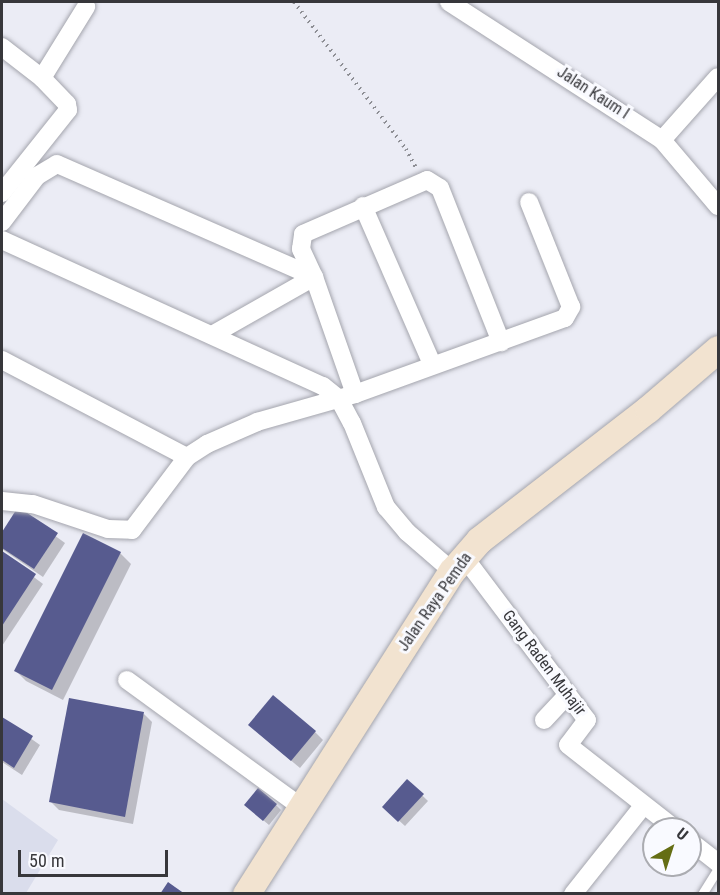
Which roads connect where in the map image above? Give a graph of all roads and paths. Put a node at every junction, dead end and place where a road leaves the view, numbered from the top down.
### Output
1 (294, 2) edge
2 (456, 3) edge
3 (86, 7) dead end
4 (2, 47) edge
5 (718, 77) edge
6 (42, 78) junction
7 (662, 140) junction
8 (423, 182) junction
9 (2, 192) edge
10 (529, 202) dead end
11 (363, 206) junction
12 (718, 206) edge
13 (2, 222) edge
14 (2, 240) edge
15 (314, 277) junction
16 (212, 335) junction
17 (501, 342) junction
18 (718, 349) edge
19 (2, 360) edge
20 (432, 364) junction
21 (347, 397) junction
22 (187, 457) junction
23 (2, 501) edge
24 (458, 564) junction
25 (127, 680) dead end
26 (567, 694) junction
27 (543, 720) dead end
28 (643, 806) junction
29 (301, 807) junction
30 (658, 817) edge
31 (702, 852) edge
32 (718, 866) edge
33 (246, 894) edge
34 (573, 894) edge
35 (702, 894) edge

1 - 8 path
2 - 7 street, Jalan Kaum I
3 - 6 street
4 - 6 street
5 - 7 street
6 - 9 street
7 - 12 street, Jalan Kaum I
8 - 11 street
8 - 17 street
10 - 17 street
11 - 15 street, Gang Raden Muhajir
11 - 20 street
13 - 15 street
14 - 16 street
15 - 16 street
15 - 21 street, Gang Raden Muhajir
16 - 21 street
17 - 20 street
18 - 24 main road, Jalan Raya Pemda
19 - 22 street
20 - 21 street
21 - 22 street
21 - 24 street, Gang Raden Muhajir
22 - 23 street
24 - 26 street, Gang Raden Muhajir
24 - 29 main road, Jalan Raya Pemda
25 - 29 street
26 - 27 street
26 - 28 street, Gang Raden Muhajir
28 - 30 street, Gang Raden Muhajir
28 - 34 street
29 - 33 main road, Jalan Raya Pemda
31 - 32 street
32 - 35 lane

